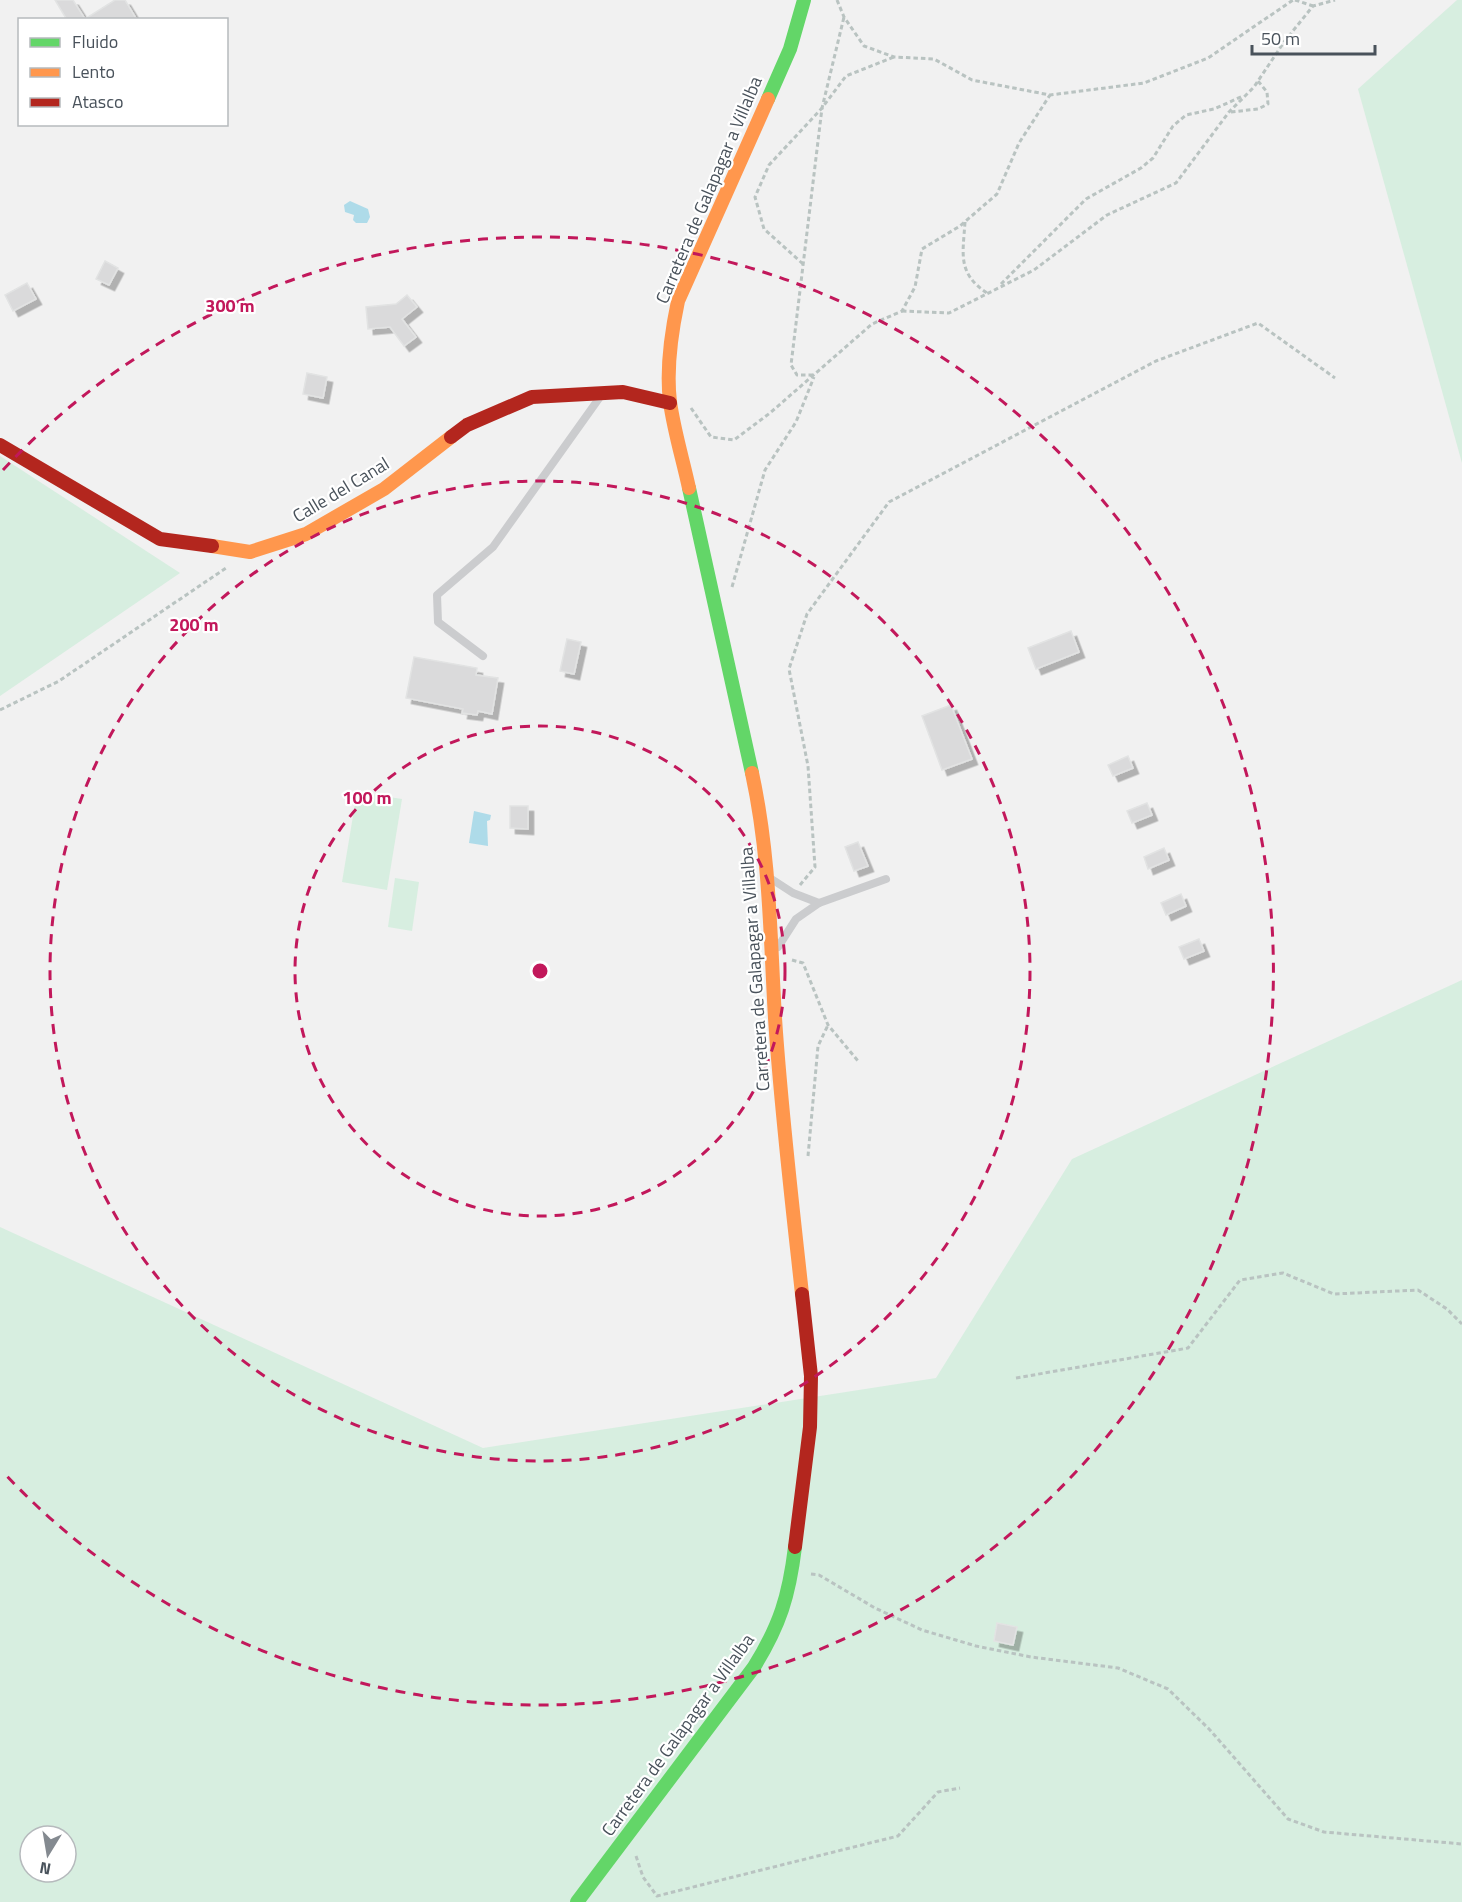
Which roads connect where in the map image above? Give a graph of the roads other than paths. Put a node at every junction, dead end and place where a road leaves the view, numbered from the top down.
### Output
1 (804, 0) edge
2 (604, 392) junction
3 (670, 403) junction
4 (0, 445) edge
5 (483, 656) dead end
6 (769, 878) junction
7 (886, 879) dead end
8 (819, 903) junction
9 (772, 954) junction
10 (577, 1902) edge

1 - 3 street, Carretera de Galapagar a Villalba
2 - 3 street, Calle del Canal
2 - 4 street, Calle del Canal
2 - 5 lane
3 - 6 street, Carretera de Galapagar a Villalba
6 - 8 lane
6 - 9 street, Carretera de Galapagar a Villalba
7 - 8 lane
8 - 9 lane
9 - 10 street, Carretera de Galapagar a Villalba

